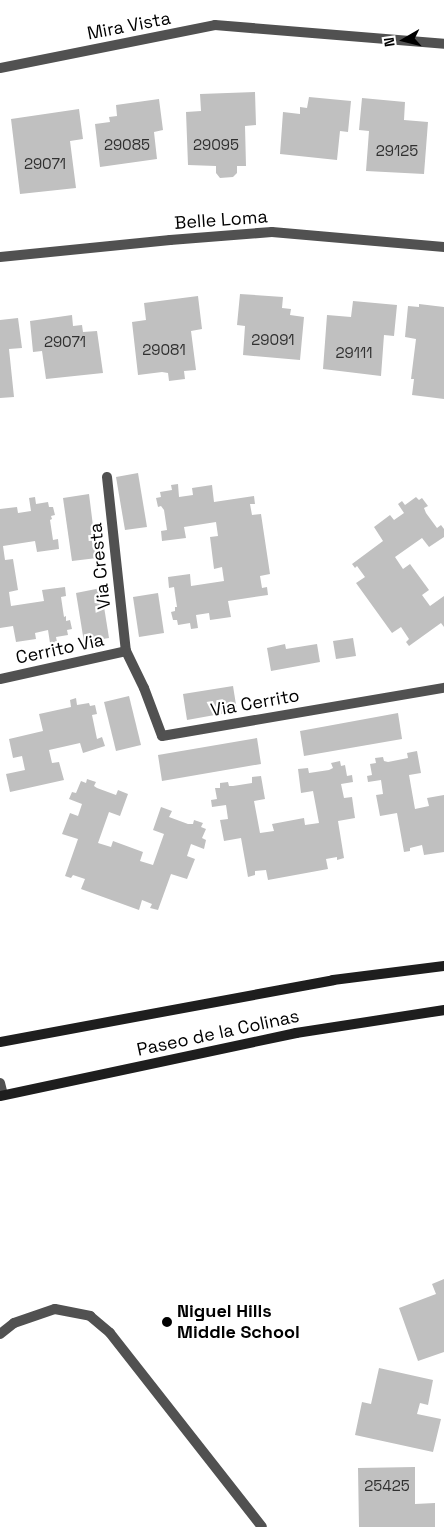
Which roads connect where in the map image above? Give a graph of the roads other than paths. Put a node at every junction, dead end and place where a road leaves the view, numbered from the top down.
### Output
1 (444, 44) edge
2 (0, 68) edge
3 (444, 247) edge
4 (0, 257) edge
5 (107, 477) dead end
6 (126, 651) junction
7 (0, 679) edge
8 (444, 688) edge
9 (444, 966) edge
10 (444, 1010) edge
11 (0, 1042) edge
12 (0, 1083) edge
13 (1, 1096) edge
14 (0, 1334) edge
15 (262, 1527) edge

1 - 2 street, Mira Vista
3 - 4 street, Belle Loma
5 - 6 street, Via Cresta
6 - 7 street, Cerrito Via
6 - 8 street, Via Cerrito
9 - 11 main road, Paseo de la Colinas
10 - 13 main road, Paseo de la Colinas
12 - 13 street
14 - 15 street

